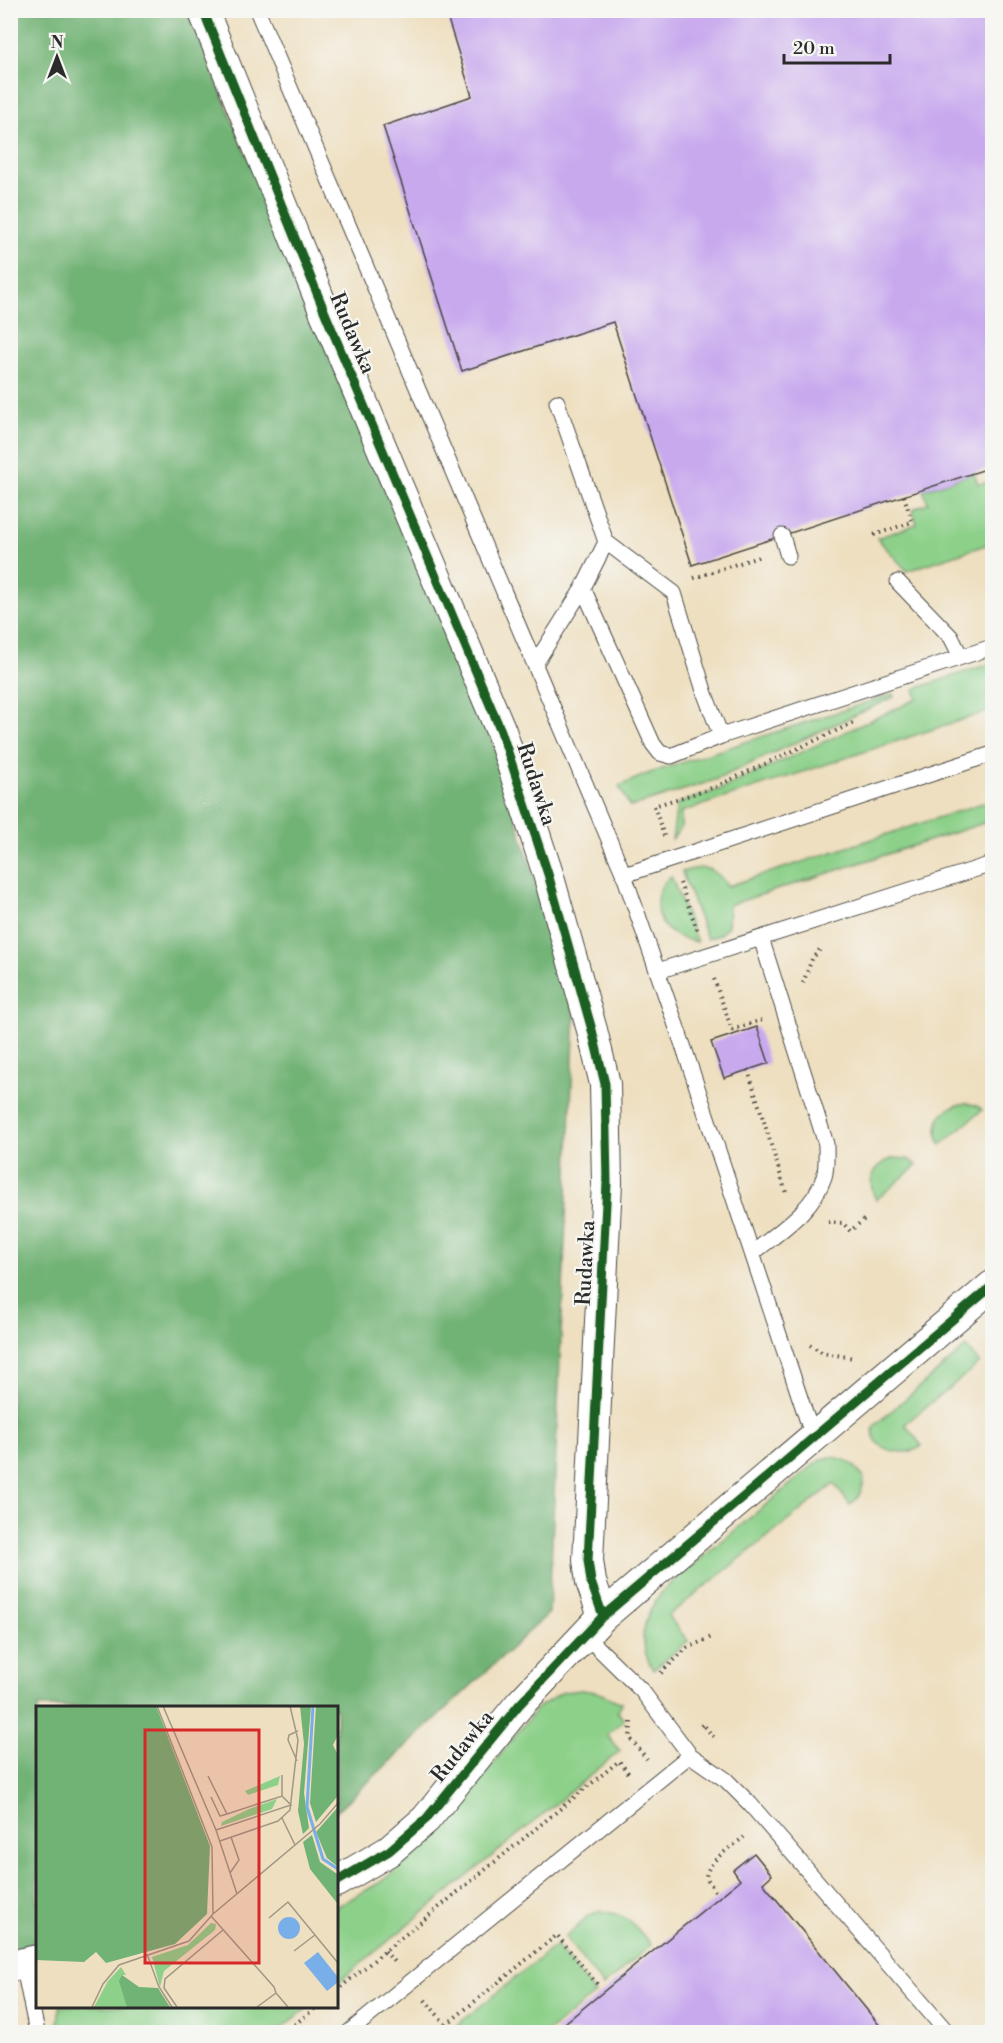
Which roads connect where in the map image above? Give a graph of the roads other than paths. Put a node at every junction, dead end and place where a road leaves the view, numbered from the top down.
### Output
1 (203, 10) edge
2 (257, 10) edge
3 (557, 402) dead end
4 (782, 536) dead end
5 (606, 542) junction
6 (788, 556) dead end
7 (898, 582) dead end
8 (583, 588) junction
9 (993, 647) edge
10 (961, 657) junction
11 (535, 664) junction
12 (721, 736) junction
13 (993, 754) edge
14 (993, 864) edge
15 (624, 875) junction
16 (760, 938) junction
17 (658, 971) junction
18 (753, 1253) junction
19 (993, 1286) edge
20 (813, 1437) junction
21 (594, 1626) junction
22 (686, 1749) junction
23 (338, 1881) edge
24 (24, 1963) edge
25 (37, 2032) edge
26 (350, 2032) edge
27 (947, 2032) edge

1 - 21 street, Rudawka
2 - 11 lane
3 - 5 lane
4 - 6 lane
5 - 8 lane
5 - 12 lane
7 - 10 lane
8 - 11 lane
8 - 12 lane
9 - 10 lane
10 - 12 lane
11 - 15 lane
13 - 15 lane
14 - 16 lane
15 - 17 lane
16 - 17 lane
16 - 18 lane
17 - 18 lane
18 - 20 lane
19 - 20 street, Rudawka
20 - 21 street, Rudawka
21 - 22 lane
21 - 23 street, Rudawka
22 - 26 lane
22 - 27 lane
24 - 25 lane

